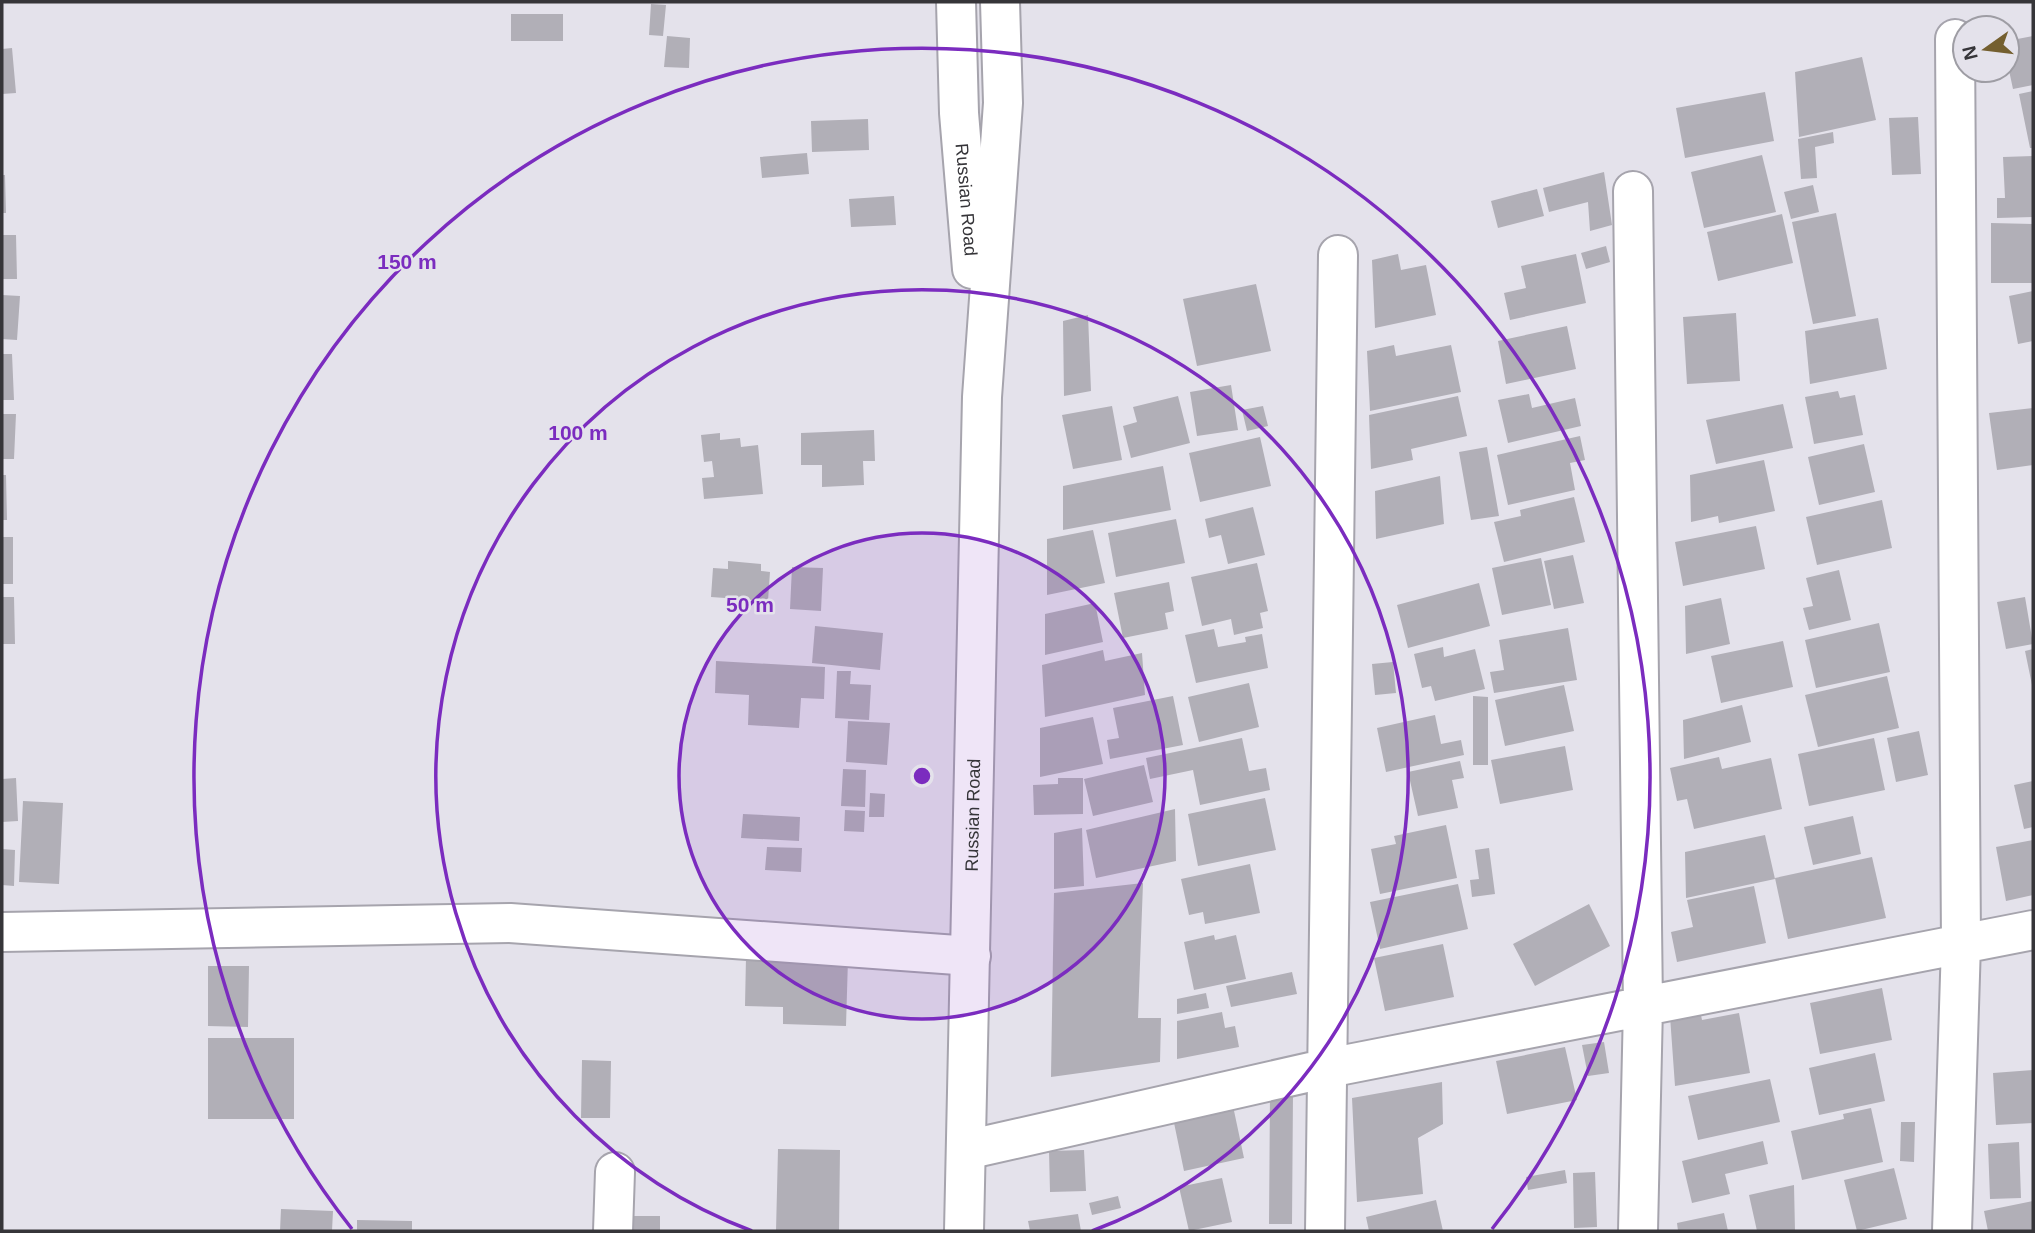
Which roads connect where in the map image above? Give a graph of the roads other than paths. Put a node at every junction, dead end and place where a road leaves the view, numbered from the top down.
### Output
1 (956, 2) edge
2 (1000, 2) edge
3 (1955, 84) edge
4 (1633, 191) dead end
5 (1338, 255) dead end
6 (982, 397) junction
7 (2033, 930) edge
8 (2, 932) edge
9 (1961, 944) junction
10 (971, 956) junction
11 (1643, 1006) junction
12 (1328, 1068) junction
13 (966, 1150) junction
14 (615, 1172) dead end
15 (612, 1231) edge
16 (964, 1231) edge
17 (1325, 1231) edge
18 (1638, 1231) edge
19 (1952, 1231) edge

1 - 6 street, Russian Road
2 - 6 street, Russian Road
3 - 9 street
4 - 11 street
5 - 12 street
6 - 10 street, Russian Road
7 - 9 street
8 - 10 street
9 - 11 street
9 - 19 street
10 - 13 street, Russian Road
11 - 12 street
11 - 18 street
12 - 13 street
12 - 17 street
13 - 16 street, Russian Road
14 - 15 street

